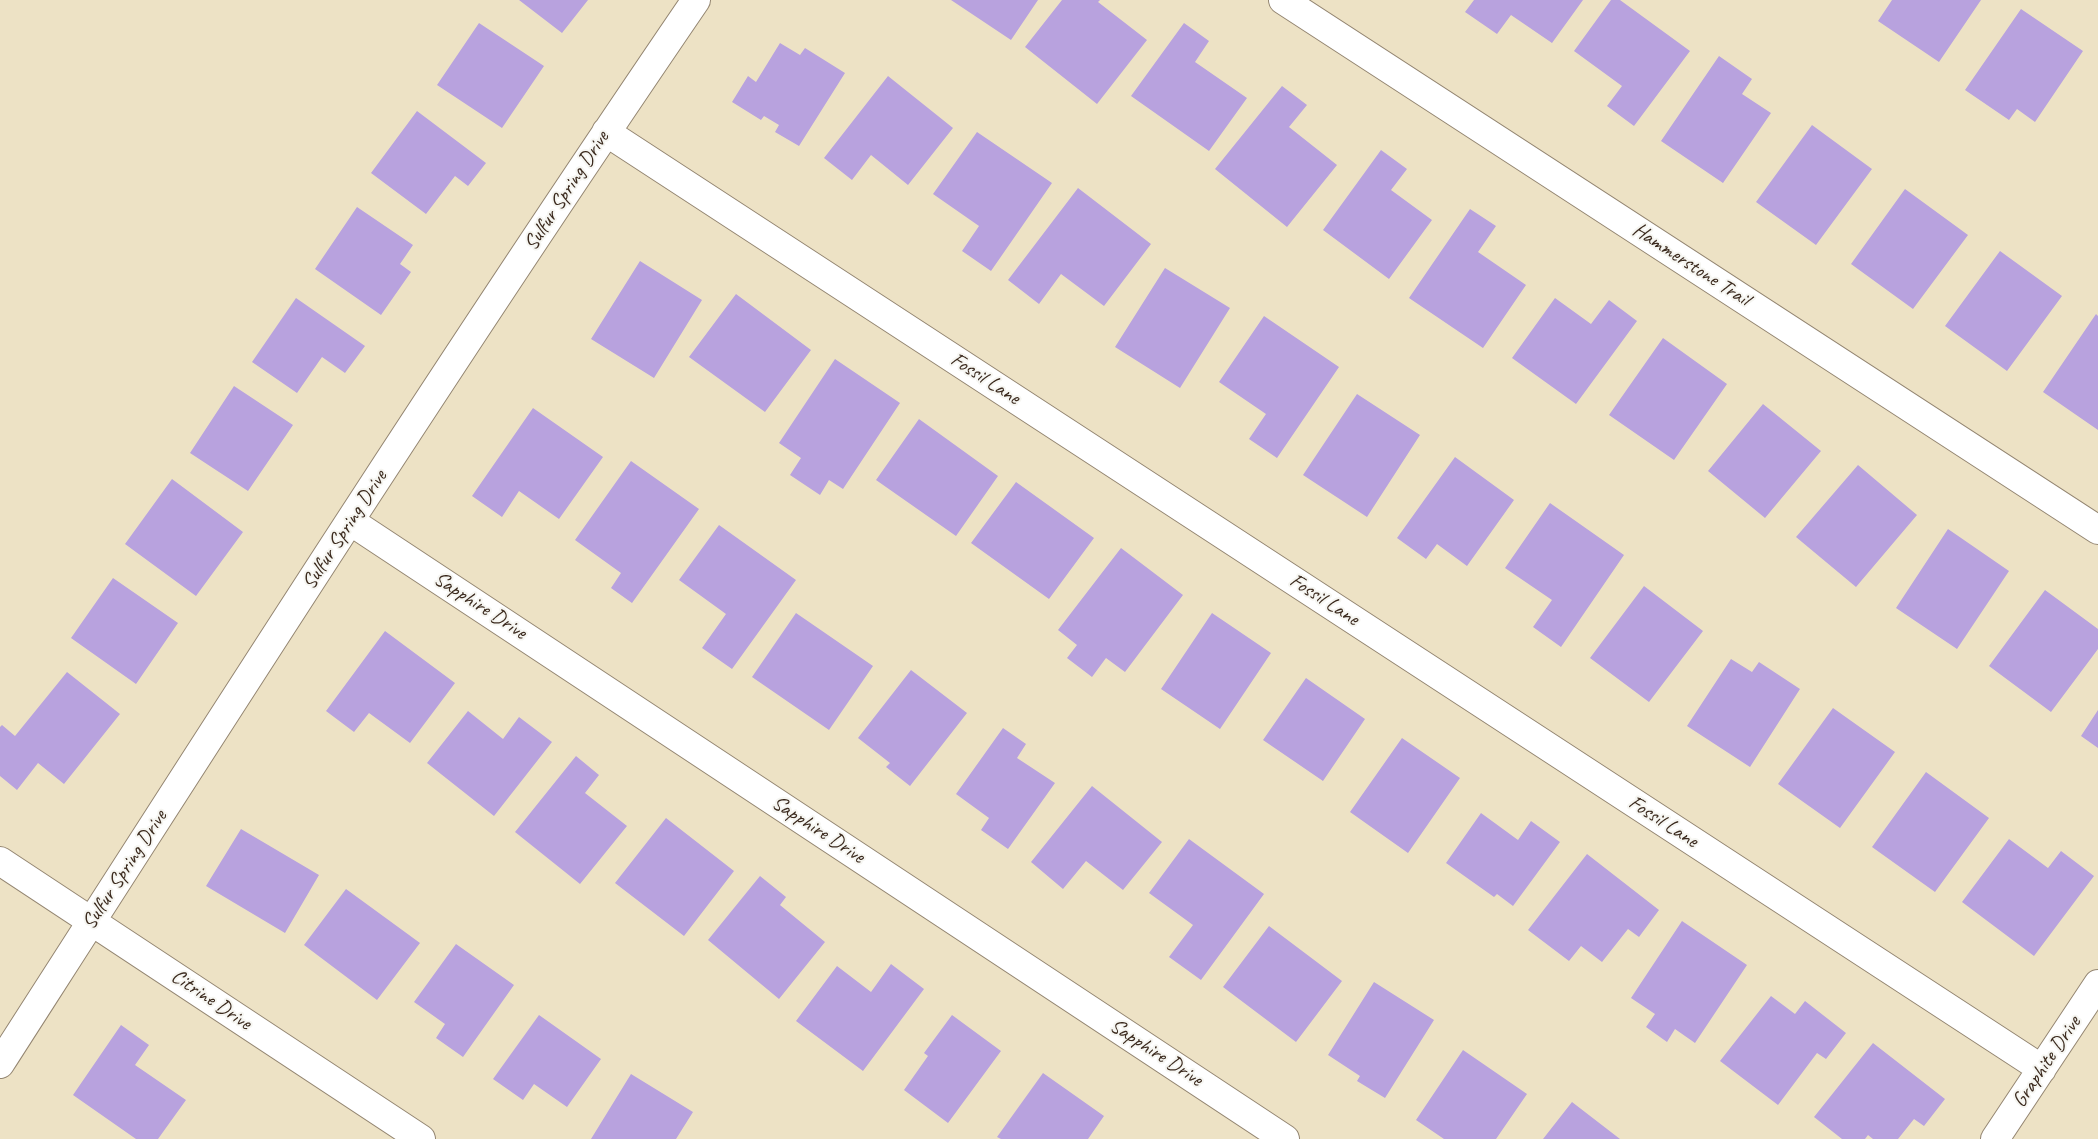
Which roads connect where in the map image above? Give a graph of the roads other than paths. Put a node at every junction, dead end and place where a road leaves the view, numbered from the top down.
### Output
1 (696, 0) edge
2 (1283, 0) edge
3 (606, 132) junction
4 (350, 521) junction
5 (2098, 530) edge
6 (0, 861) edge
7 (92, 921) junction
8 (2098, 984) edge
9 (0, 1064) edge
10 (2042, 1069) junction
11 (422, 1139) edge
12 (1285, 1139) edge
13 (1995, 1139) edge

1 - 3 street, Sulfur Spring Drive
2 - 5 street, Hammerstone Trail
3 - 4 street, Sulfur Spring Drive
3 - 10 street, Fossil Lane
4 - 7 street, Sulfur Spring Drive
4 - 12 street, Sapphire Drive
6 - 7 street, Citrine Drive
7 - 9 street, Sulfur Spring Drive
7 - 11 street, Citrine Drive
8 - 10 street, Graphite Drive
10 - 13 street, Graphite Drive

